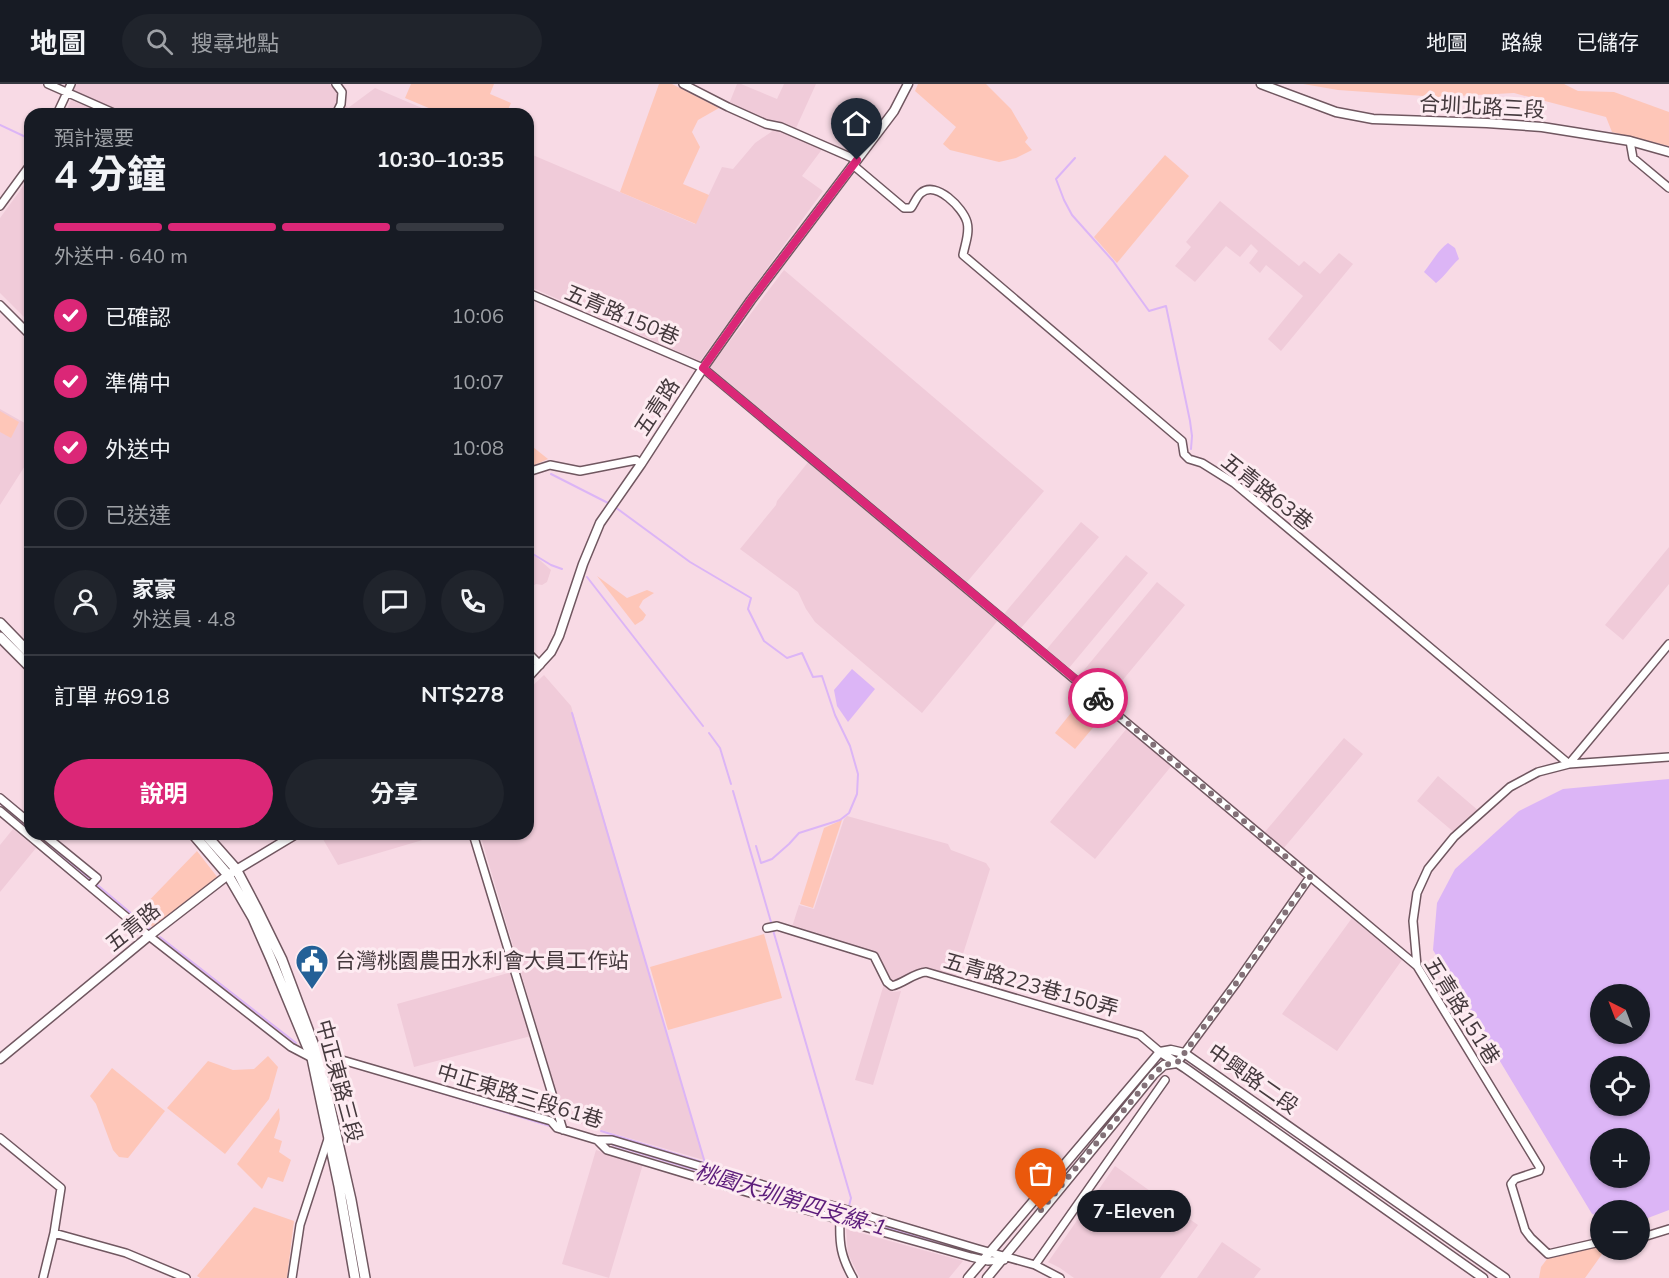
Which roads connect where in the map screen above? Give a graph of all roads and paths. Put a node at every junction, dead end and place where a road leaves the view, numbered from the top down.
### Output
1 (48, 84) edge
2 (71, 84) edge
3 (336, 84) edge
4 (683, 84) edge
5 (909, 84) edge
6 (1261, 84) edge
7 (67, 93) junction
8 (60, 108) edge
9 (102, 108) edge
10 (338, 108) edge
11 (1630, 141) junction
12 (1669, 152) edge
13 (855, 163) junction
14 (24, 173) edge
15 (1669, 188) edge
16 (0, 206) edge
17 (534, 296) edge
18 (0, 305) edge
19 (24, 329) edge
20 (703, 368) junction
21 (641, 464) junction
22 (534, 470) edge
23 (0, 623) edge
24 (0, 637) edge
25 (1669, 644) edge
26 (24, 648) edge
27 (534, 659) edge
28 (24, 661) edge
29 (540, 665) junction
30 (534, 671) edge
31 (1669, 758) edge
32 (1569, 764) junction
33 (0, 798) edge
34 (0, 811) edge
35 (24, 818) edge
36 (24, 831) edge
37 (35, 840) edge
38 (50, 840) edge
39 (199, 840) edge
40 (209, 840) edge
41 (286, 840) edge
42 (475, 840) edge
43 (232, 872) junction
44 (1310, 877) junction
45 (90, 886) junction
46 (767, 928) dead end
47 (149, 936) junction
48 (1417, 966) junction
49 (1160, 1052) junction
50 (1184, 1053) junction
51 (315, 1058) junction
52 (0, 1059) edge
53 (1177, 1063) junction
54 (1165, 1080) dead end
55 (563, 1130) junction
56 (329, 1137) junction
57 (0, 1138) edge
58 (597, 1140) junction
59 (1391, 1198) junction
60 (1384, 1208) junction
61 (840, 1220) junction
62 (1669, 1229) edge
63 (54, 1233) junction
64 (1650, 1235) edge
65 (1590, 1244) edge
66 (990, 1252) junction
67 (1005, 1258) junction
68 (983, 1260) junction
69 (1035, 1265) junction
70 (43, 1278) edge
71 (186, 1278) edge
72 (292, 1278) edge
73 (354, 1278) edge
74 (365, 1278) edge
75 (853, 1278) edge
76 (968, 1278) edge
77 (987, 1278) edge
78 (1060, 1278) edge
79 (1483, 1278) edge
80 (1505, 1278) edge

1 - 7 street
2 - 7 street
3 - 10 street
4 - 13 street
5 - 13 street, 五青路
6 - 11 street, 合圳北路三段
7 - 8 street
7 - 9 street
11 - 12 street, 合圳北路三段
11 - 15 street
13 - 20 street, 五青路
13 - 32 street, 五青路63巷
14 - 16 street
17 - 20 street, 五青路150巷
18 - 19 street
20 - 21 street, 五青路
20 - 44 street, 五青路151巷
21 - 22 street
21 - 29 street, 五青路
23 - 26 main road
24 - 28 main road
25 - 32 street
27 - 29 street
29 - 30 street, 五青路
31 - 32 street
32 - 48 street
33 - 35 street
34 - 36 street
37 - 45 street
38 - 45 street
39 - 43 main road
40 - 43 main road
41 - 43 street, 五青路
42 - 55 street
43 - 47 street, 五青路
43 - 51 main road, 中正東路三段
44 - 48 street, 五青路151巷
44 - 50 street
45 - 47 street
46 - 49 street, 五青路223巷150弄
47 - 51 street
47 - 52 street, 五青路
48 - 65 street, 五青路151巷
49 - 50 street, 中興路二段
49 - 53 street
49 - 66 street
50 - 53 street
50 - 59 street, 中興路二段
51 - 55 street, 中正東路三段61巷
51 - 56 main road, 中正東路三段
51 - 74 main road, 中正東路三段
53 - 60 street, 中興路二段
53 - 67 street, 中興路二段
54 - 69 street
55 - 58 street, 中正東路三段61巷
56 - 72 street
56 - 73 main road, 中正東路三段
57 - 63 street
58 - 61 street
58 - 66 street, 中正東路三段61巷
59 - 60 street
59 - 80 street, 中興路二段
60 - 79 street, 中興路二段
61 - 68 street
61 - 75 street
62 - 64 street
63 - 70 street
63 - 71 street
66 - 67 street, 中正東路三段61巷
66 - 68 street
67 - 68 street
67 - 69 street
67 - 77 street, 中興路二段
68 - 76 street
69 - 78 street

